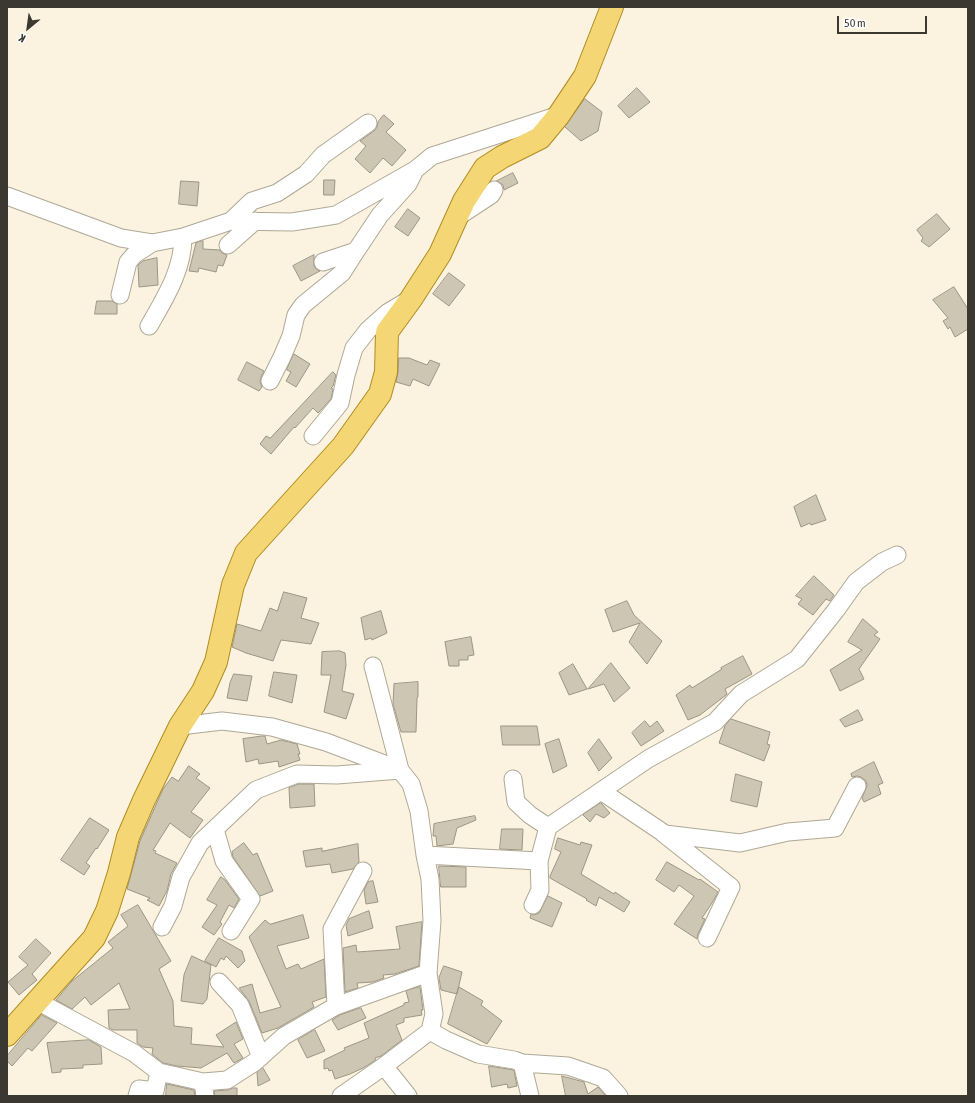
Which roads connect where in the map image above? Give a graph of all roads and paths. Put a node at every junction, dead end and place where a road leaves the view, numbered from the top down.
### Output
1 (612, 7) edge
2 (559, 116) junction
3 (368, 123) dead end
4 (415, 170) junction
5 (494, 190) dead end
6 (7, 196) edge
7 (456, 218) junction
8 (231, 221) junction
9 (255, 221) junction
10 (182, 237) junction
11 (152, 242) junction
12 (228, 245) dead end
13 (356, 250) junction
14 (323, 262) dead end
15 (120, 295) dead end
16 (411, 299) junction
17 (149, 326) dead end
18 (270, 381) dead end
19 (313, 436) dead end
20 (897, 555) dead end
21 (373, 666) dead end
22 (180, 726) junction
23 (400, 770) junction
24 (513, 779) dead end
25 (857, 786) dead end
26 (601, 791) junction
27 (548, 827) junction
28 (656, 827) junction
29 (215, 829) junction
30 (425, 855) junction
31 (540, 861) junction
32 (363, 872) dead end
33 (533, 905) dead end
34 (162, 926) dead end
35 (231, 932) dead end
36 (707, 938) dead end
37 (428, 973) junction
38 (219, 982) dead end
39 (37, 1001) junction
40 (336, 1006) junction
41 (430, 1031) junction
42 (7, 1035) edge
43 (260, 1057) junction
44 (522, 1063) junction
45 (384, 1066) junction
46 (159, 1072) junction
47 (204, 1089) edge
48 (137, 1096) edge
49 (341, 1096) edge
50 (408, 1096) edge
51 (530, 1096) edge
52 (619, 1096) edge

1 - 2 main road
2 - 4 street
2 - 7 main road
3 - 8 street
4 - 9 street
4 - 13 street
5 - 7 street
6 - 11 street
7 - 16 main road
8 - 9 street
8 - 10 street
9 - 12 street
10 - 11 street
10 - 17 street
11 - 15 street
13 - 14 street
13 - 18 street
16 - 19 street
16 - 22 main road
20 - 26 street
21 - 23 street
22 - 23 street
22 - 39 main road
23 - 29 street
23 - 30 street
24 - 27 street
25 - 28 street
26 - 27 street
26 - 28 street
27 - 31 street
28 - 36 street
29 - 34 street
29 - 35 street
30 - 31 street
30 - 37 street
31 - 33 street
32 - 40 street
37 - 40 street
37 - 41 street
38 - 43 street
39 - 42 main road
39 - 46 street
40 - 43 street
41 - 44 street
41 - 45 street
43 - 47 street
44 - 51 street
44 - 52 street
45 - 49 street
45 - 50 street
46 - 47 street
46 - 48 street

